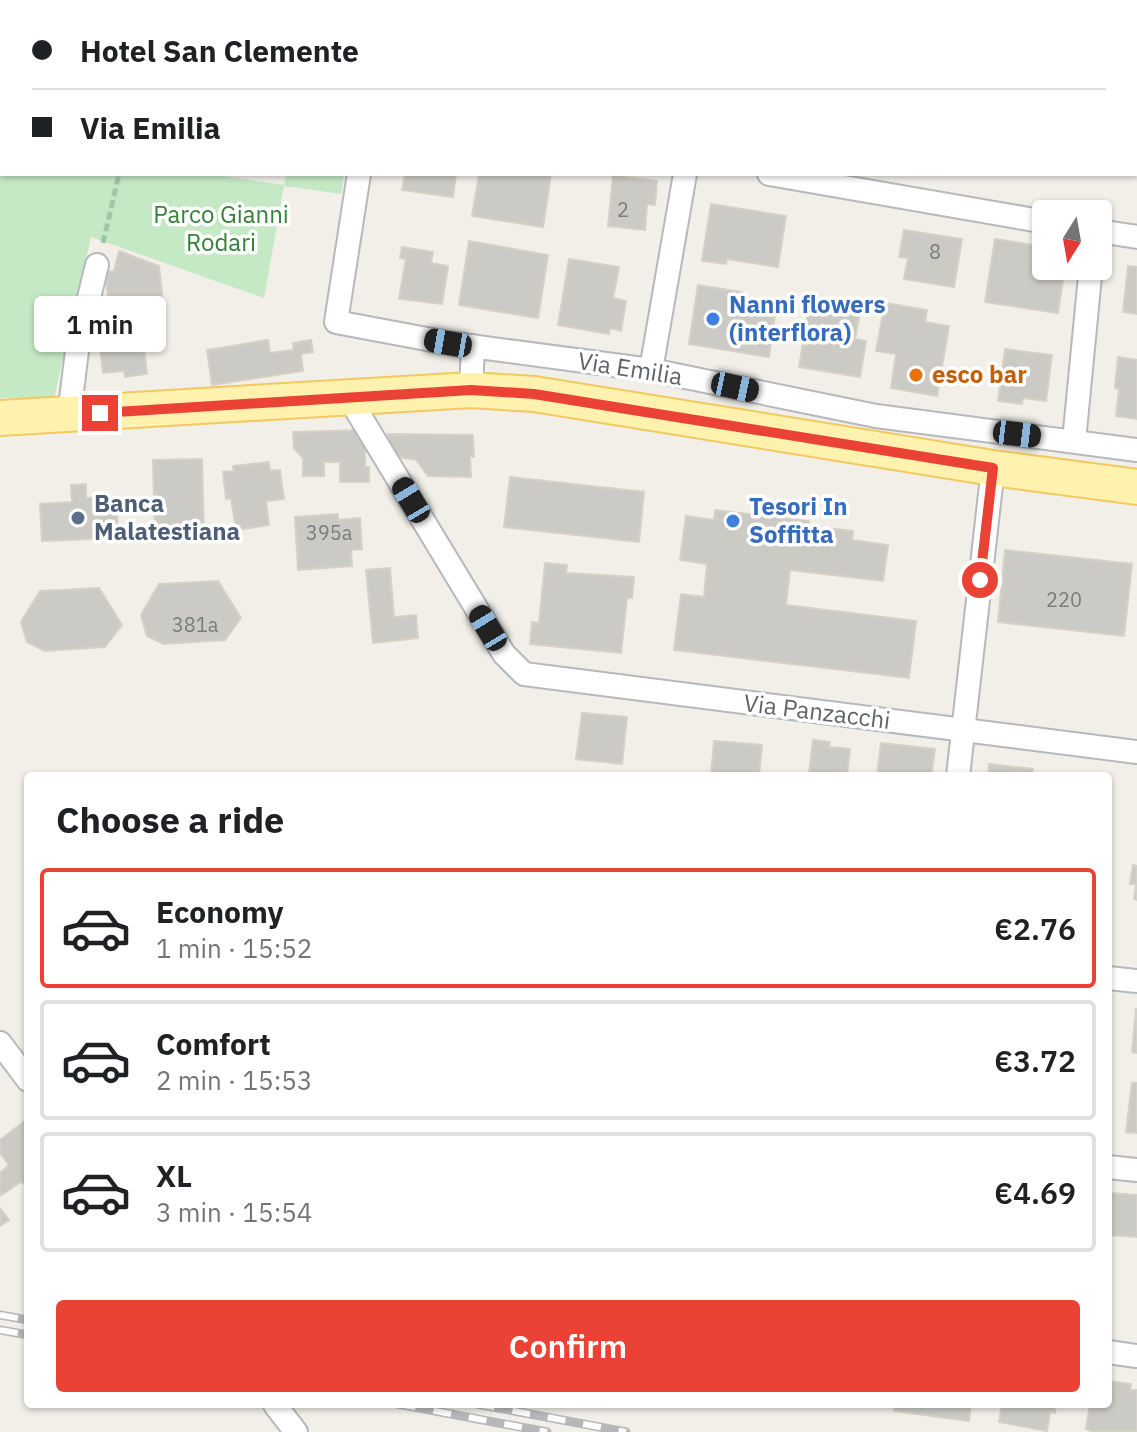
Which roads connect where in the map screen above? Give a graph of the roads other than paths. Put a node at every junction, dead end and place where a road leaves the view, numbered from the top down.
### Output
1 (359, 176) edge
2 (685, 176) edge
3 (791, 176) edge
4 (835, 180) edge
5 (1032, 219) edge
6 (1112, 233) edge
7 (1137, 237) edge
8 (97, 265) road end
9 (1090, 280) edge
10 (473, 346) junction
11 (651, 370) junction
12 (471, 390) junction
13 (349, 398) junction
14 (69, 415) junction
15 (0, 418) edge
16 (872, 432) junction
17 (1074, 441) junction
18 (1137, 450) edge
19 (993, 468) junction
20 (1137, 487) edge
21 (964, 731) junction
22 (1137, 752) edge
23 (959, 772) edge
24 (1112, 978) edge
25 (1137, 981) edge
26 (0, 1043) edge
27 (24, 1075) edge
28 (1112, 1167) edge
29 (1137, 1170) edge
30 (1112, 1353) edge
31 (1137, 1356) edge
32 (277, 1408) edge
33 (296, 1432) edge

1 - 10 street, Via Emilia
2 - 11 street
3 - 4 street
4 - 5 street
6 - 7 street
8 - 14 street
9 - 17 street
10 - 11 street, Via Emilia
10 - 12 street
11 - 16 street, Via Emilia
12 - 13 main road, Via Emilia
12 - 16 main road, Via Emilia
13 - 14 main road, Via Emilia
13 - 21 street, Via Panzacchi
14 - 15 main road, Via Emilia
16 - 17 street, Via Emilia
16 - 19 main road, Via Emilia
17 - 18 street, Via Emilia
19 - 20 main road, Via Emilia
19 - 21 street
21 - 22 street, Via Panzacchi
21 - 23 street
24 - 25 street
26 - 27 street
28 - 29 street
30 - 31 street
32 - 33 street

